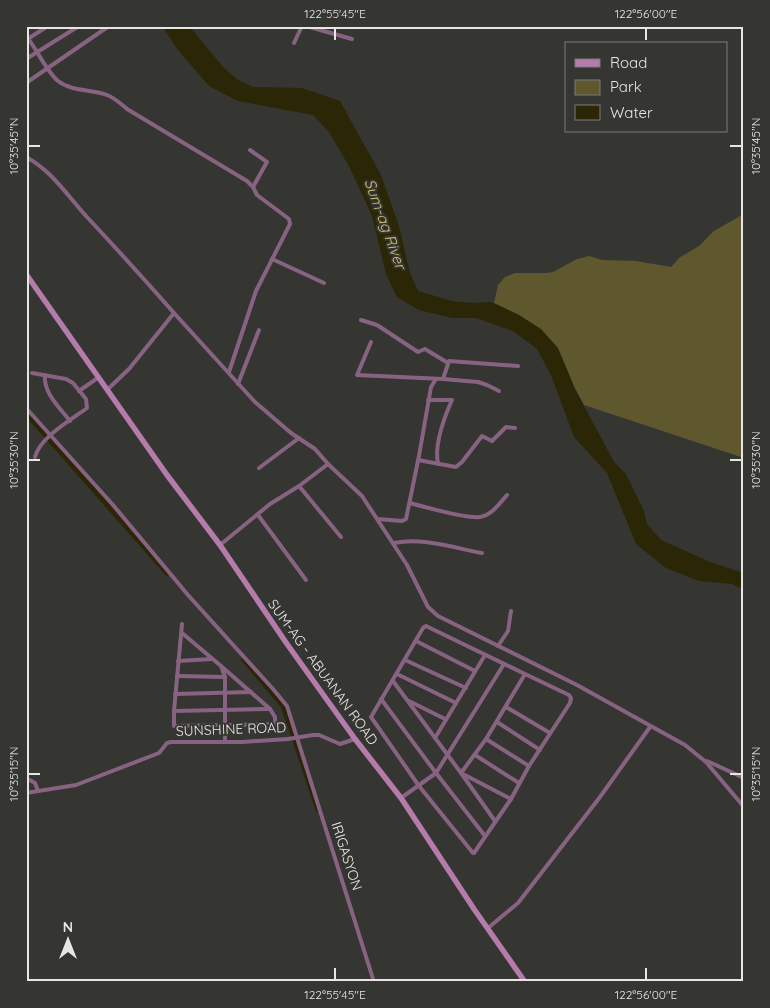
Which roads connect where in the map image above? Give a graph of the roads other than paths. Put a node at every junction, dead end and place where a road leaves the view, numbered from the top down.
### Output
1 (48, 26) edge
2 (79, 26) edge
3 (109, 26) edge
4 (302, 26) edge
5 (306, 26) edge
6 (27, 38) edge
7 (352, 39) dead end
8 (294, 43) dead end
9 (37, 51) junction
10 (26, 59) edge
11 (48, 68) junction
12 (26, 83) edge
13 (250, 150) dead end
14 (26, 157) edge
15 (253, 187) junction
16 (272, 259) junction
17 (26, 274) edge
18 (324, 283) dead end
19 (174, 313) junction
20 (361, 320) dead end
21 (259, 330) dead end
22 (371, 342) dead end
23 (448, 364) junction
24 (518, 366) dead end
25 (229, 372) junction
26 (32, 373) dead end
27 (45, 376) junction
28 (99, 377) junction
29 (436, 379) junction
30 (443, 379) junction
31 (238, 384) junction
32 (108, 389) junction
33 (79, 391) junction
34 (499, 391) dead end
35 (428, 400) junction
36 (26, 408) edge
37 (70, 421) junction
38 (515, 428) dead end
39 (48, 437) junction
40 (299, 438) junction
41 (35, 457) dead end
42 (418, 460) junction
43 (328, 464) junction
44 (438, 464) junction
45 (259, 468) dead end
46 (299, 486) junction
47 (507, 495) dead end
48 (410, 503) junction
49 (258, 515) junction
50 (378, 518) junction
51 (341, 538) dead end
52 (394, 544) junction
53 (220, 545) junction
54 (482, 553) dead end
55 (306, 580) dead end
56 (512, 611) dead end
57 (182, 624) dead end
58 (182, 633) junction
59 (416, 641) junction
60 (498, 646) junction
61 (486, 655) junction
62 (212, 659) junction
63 (405, 660) junction
64 (178, 661) junction
65 (504, 664) junction
66 (221, 666) junction
67 (476, 671) junction
68 (397, 674) junction
69 (525, 674) junction
70 (177, 676) junction
71 (225, 677) junction
72 (393, 681) junction
73 (466, 688) junction
74 (251, 692) junction
75 (225, 693) junction
76 (175, 694) junction
77 (382, 699) junction
78 (407, 700) junction
79 (456, 703) junction
80 (506, 707) junction
81 (225, 709) junction
82 (270, 709) junction
83 (174, 711) junction
84 (445, 719) junction
85 (497, 722) junction
86 (225, 726) junction
87 (650, 727) junction
88 (550, 733) junction
89 (296, 738) junction
90 (434, 738) junction
91 (355, 739) junction
92 (486, 739) junction
93 (225, 742) junction
94 (540, 750) junction
95 (475, 755) junction
96 (447, 756) junction
97 (702, 759) junction
98 (529, 766) junction
99 (436, 773) junction
100 (461, 773) junction
101 (26, 778) edge
102 (744, 778) edge
103 (519, 783) junction
104 (418, 786) junction
105 (38, 791) junction
106 (26, 793) edge
107 (401, 798) junction
108 (511, 799) junction
109 (744, 807) edge
110 (495, 821) junction
111 (485, 836) junction
112 (488, 928) junction
113 (374, 982) edge
114 (526, 982) edge

1 - 6 street
2 - 9 street
3 - 11 street
4 - 8 street
5 - 7 street
6 - 9 street
9 - 10 street
9 - 11 street
11 - 12 street
11 - 15 street
13 - 15 street
14 - 19 street
15 - 16 street
16 - 18 street
16 - 25 street
17 - 28 main road, SUM-AG - ABUANAN ROAD
19 - 25 street
19 - 32 street
20 - 23 street
21 - 31 street
22 - 29 street
23 - 24 street
23 - 30 street
25 - 31 street
26 - 27 street
27 - 33 street
27 - 37 street
28 - 32 main road, SUM-AG - ABUANAN ROAD
28 - 33 street
29 - 30 street
29 - 35 street
30 - 34 street
31 - 40 street
32 - 53 main road, SUM-AG - ABUANAN ROAD
33 - 37 street
35 - 42 street
35 - 44 street
36 - 39 street, IRIGASYON
37 - 39 street
38 - 44 street
39 - 41 street
39 - 89 street, IRIGASYON
40 - 43 street
40 - 45 street
42 - 44 street
42 - 48 street
43 - 46 street
43 - 50 street
46 - 49 street
46 - 51 street
47 - 48 street
48 - 50 street
49 - 53 street
49 - 55 street
50 - 52 street
52 - 54 street
52 - 60 street
53 - 91 main road, SUM-AG - ABUANAN ROAD
56 - 60 street
57 - 58 street
58 - 62 street
58 - 64 street
59 - 61 street
59 - 63 street
59 - 67 street
60 - 87 street
61 - 65 street
61 - 67 street
62 - 64 street
62 - 66 street
63 - 68 street
63 - 73 street
64 - 70 street
65 - 69 street
65 - 96 street
66 - 71 street
66 - 74 street
67 - 73 street
68 - 72 street
68 - 79 street
69 - 80 street
69 - 88 street
70 - 71 street
70 - 76 street
71 - 75 street
72 - 77 street
72 - 78 street
73 - 79 street
74 - 75 street
74 - 82 street
75 - 76 street
75 - 81 street
76 - 83 street
77 - 99 street
77 - 104 street
78 - 84 street
78 - 90 street
79 - 84 street
80 - 85 street
80 - 88 street
81 - 82 street
81 - 83 street
81 - 86 street
82 - 86 street
83 - 86 street
84 - 90 street
85 - 92 street
85 - 94 street
86 - 93 street
87 - 97 street
87 - 112 street
88 - 94 street
89 - 91 street, SUNSHINE ROAD
89 - 93 street, SUNSHINE ROAD
89 - 113 street, IRIGASYON
90 - 96 street
91 - 107 main road, SUM-AG - ABUANAN ROAD
92 - 95 street
92 - 98 street
93 - 105 street, SUNSHINE ROAD
94 - 98 street
95 - 100 street
95 - 103 street
96 - 99 street
96 - 100 street
97 - 102 street
97 - 109 street
98 - 103 street
99 - 104 street
99 - 111 street
100 - 108 street
100 - 110 street
101 - 105 street
103 - 108 street
104 - 107 street
104 - 111 street
105 - 106 street, SUNSHINE ROAD
107 - 112 main road, SUM-AG - ABUANAN ROAD
108 - 110 street
110 - 111 street
112 - 114 main road, SUM-AG - ABUANAN ROAD

